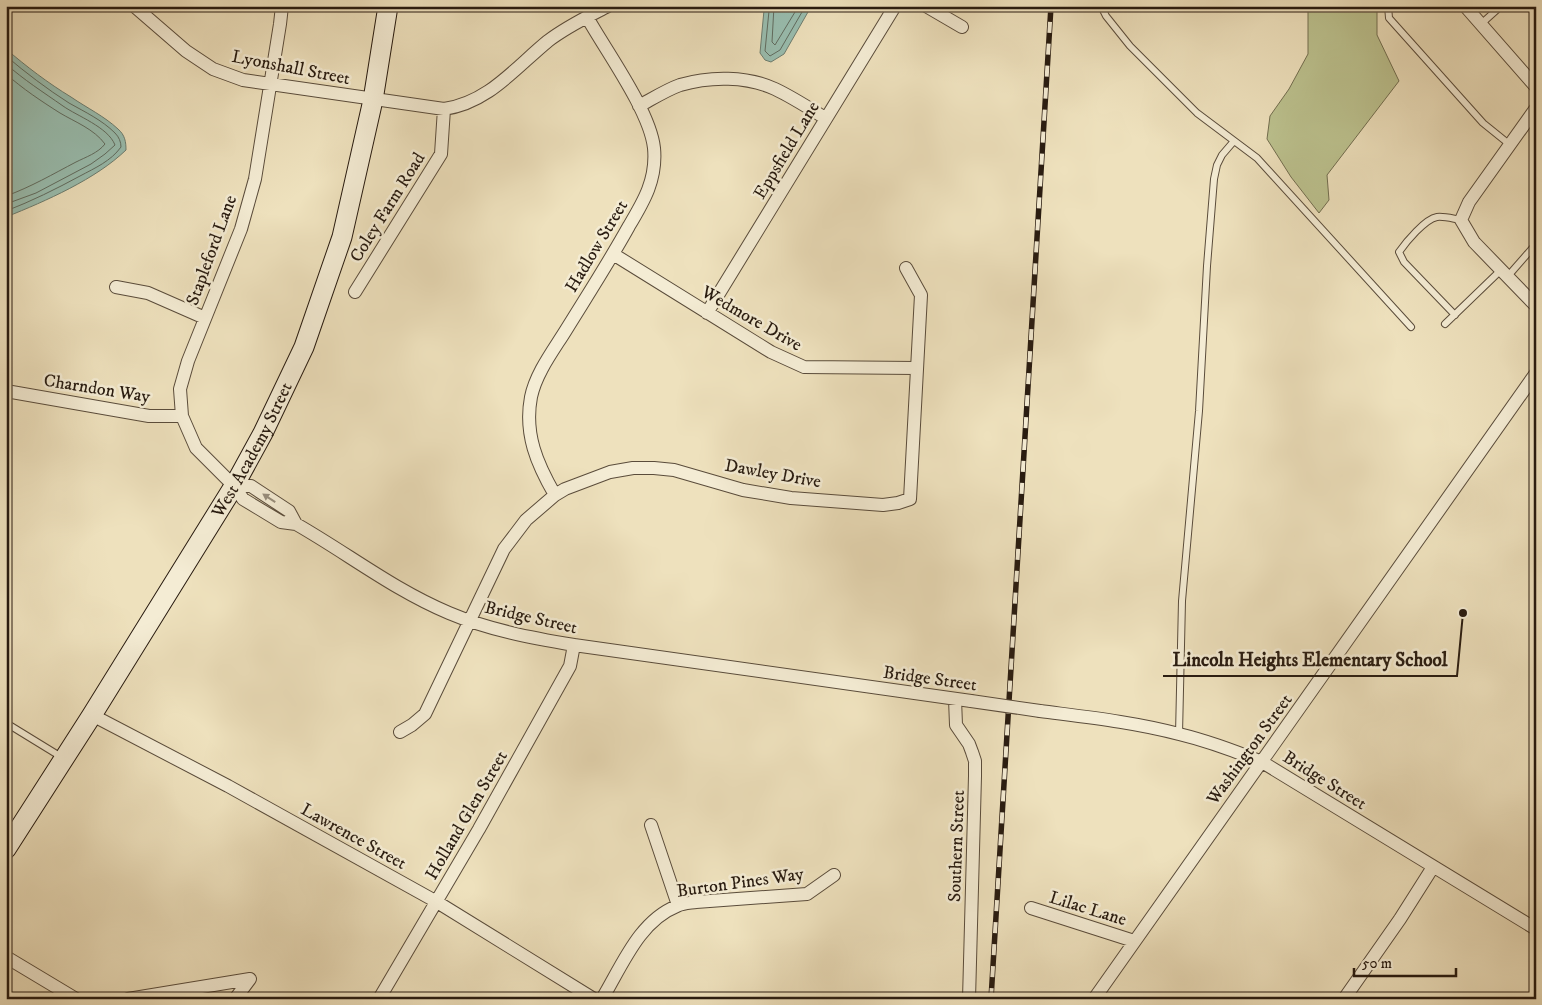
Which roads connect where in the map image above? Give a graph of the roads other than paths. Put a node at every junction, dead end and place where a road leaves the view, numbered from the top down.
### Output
1 (134, 6) edge
2 (282, 6) edge
3 (388, 6) edge
4 (608, 6) edge
5 (895, 6) edge
6 (926, 6) edge
7 (1101, 6) edge
8 (1388, 6) edge
9 (1465, 6) edge
10 (1501, 6) edge
11 (586, 17) junction
12 (1481, 24) junction
13 (962, 28) dead end
14 (271, 84) junction
15 (1536, 87) edge
16 (373, 100) junction
17 (639, 106) junction
18 (1536, 108) edge
19 (444, 109) junction
20 (826, 118) junction
21 (1234, 141) junction
22 (1509, 144) junction
23 (1462, 220) junction
24 (1536, 244) edge
25 (613, 254) junction
26 (906, 268) dead end
27 (1504, 273) junction
28 (116, 286) dead end
29 (355, 292) dead end
30 (1536, 306) edge
31 (708, 313) junction
32 (1455, 315) junction
33 (205, 318) junction
34 (1445, 324) dead end
35 (1411, 328) dead end
36 (916, 368) junction
37 (1536, 373) edge
38 (6, 391) edge
39 (182, 416) junction
40 (234, 486) junction
41 (555, 495) junction
42 (470, 621) junction
43 (574, 645) junction
44 (955, 699) junction
45 (92, 714) junction
46 (6, 723) edge
47 (400, 732) dead end
48 (1179, 734) junction
49 (64, 758) junction
50 (1262, 762) junction
51 (651, 825) dead end
52 (12, 827) edge
53 (6, 849) edge
54 (1434, 867) junction
55 (834, 875) dead end
56 (437, 902) junction
57 (678, 905) junction
58 (1031, 908) dead end
59 (1536, 930) edge
60 (1134, 940) junction
61 (6, 957) edge
62 (162, 996) edge
63 (76, 999) edge
64 (128, 999) edge
65 (235, 999) edge
66 (379, 999) edge
67 (594, 999) edge
68 (602, 999) edge
69 (969, 999) edge
70 (1094, 999) edge
71 (1344, 999) edge

1 - 14 street, Lyonshall Street
2 - 14 street, Stapleford Lane
3 - 16 main road, West Academy Street
4 - 11 street
5 - 20 street, Eppsfield Lane
6 - 13 street
7 - 21 lane
8 - 22 lane
9 - 12 street
10 - 12 lane
11 - 17 street, Hadlow Street
11 - 19 street
12 - 15 street
14 - 16 street, Lyonshall Street
14 - 33 street, Stapleford Lane
16 - 19 street
16 - 40 main road, West Academy Street
17 - 20 street
17 - 25 street, Hadlow Street
18 - 22 street
19 - 29 street, Coley Farm Road
20 - 31 street, Eppsfield Lane
21 - 35 lane
21 - 48 lane
22 - 23 street
23 - 27 street
23 - 32 lane
24 - 27 lane
25 - 31 street, Wedmore Drive
25 - 41 street, Hadlow Street
26 - 36 street, Dawley Drive
27 - 30 street
27 - 32 lane
28 - 33 street
31 - 36 street, Wedmore Drive
32 - 34 lane
33 - 39 street, Stapleford Lane
36 - 41 street, Dawley Drive
37 - 50 street, Washington Street
38 - 39 street, Charndon Way
39 - 40 street, Stapleford Lane
40 - 42 street, Bridge Street
40 - 45 main road, West Academy Street
41 - 42 street, Dawley Drive
42 - 43 street, Bridge Street
42 - 47 street, Dawley Drive
43 - 44 street, Bridge Street
43 - 56 street, Holland Glen Street
44 - 48 street, Bridge Street, bridge
44 - 69 street, Southern Street
45 - 49 main road, West Academy Street
45 - 56 street, Lawrence Street
46 - 49 lane
48 - 50 street, Bridge Street
49 - 52 main road, West Academy Street
50 - 54 street, Bridge Street
50 - 60 street, Washington Street
51 - 57 street
52 - 53 main road, West Academy Street
54 - 59 street, Bridge Street
54 - 71 street
55 - 57 street, Burton Pines Way
56 - 66 street, Holland Glen Street
56 - 67 street, Lawrence Street
57 - 68 street, Burton Pines Way
58 - 60 street, Lilac Lane
60 - 70 street, Washington Street
61 - 63 street
62 - 64 street
62 - 65 street

